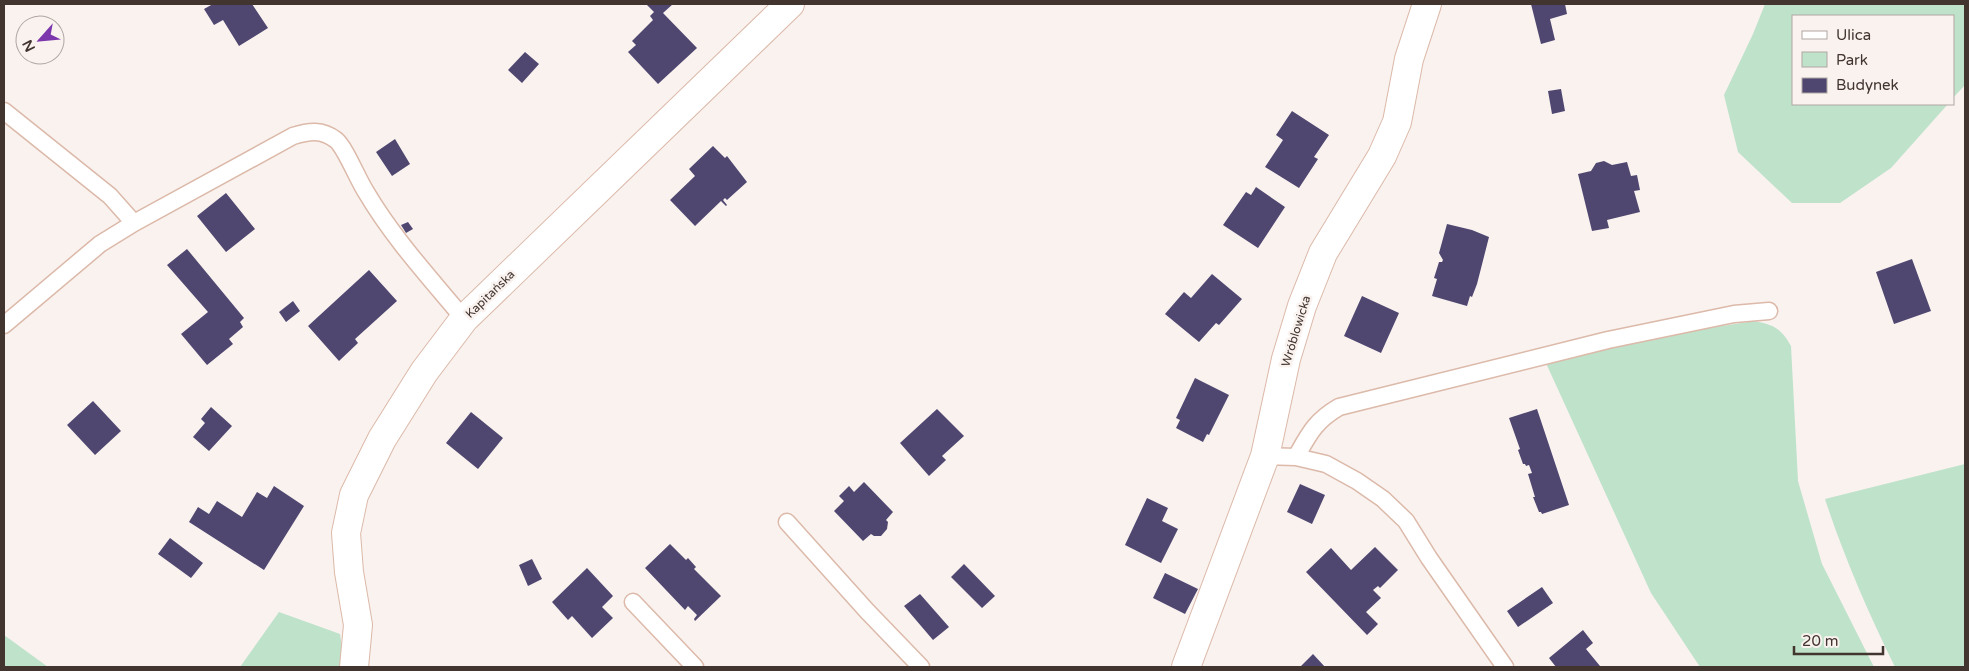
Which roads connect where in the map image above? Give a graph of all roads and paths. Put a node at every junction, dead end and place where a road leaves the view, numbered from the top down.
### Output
1 (790, 4) edge
2 (1427, 4) edge
3 (4, 111) edge
4 (134, 223) junction
5 (1769, 312) dead end
6 (464, 319) junction
7 (4, 326) edge
8 (1265, 456) junction
9 (1296, 457) junction
10 (787, 522) dead end
11 (633, 602) dead end
12 (354, 667) edge
13 (695, 667) edge
14 (921, 667) edge
15 (1186, 667) edge
16 (1505, 667) edge

1 - 6 street, Kapitańska
2 - 8 street, Wróblowicka
3 - 4 lane
4 - 6 lane
4 - 7 lane
5 - 9 lane
6 - 12 street, Kapitańska
8 - 9 lane
8 - 15 street, Wróblowicka
9 - 16 lane
10 - 14 lane
11 - 13 lane

